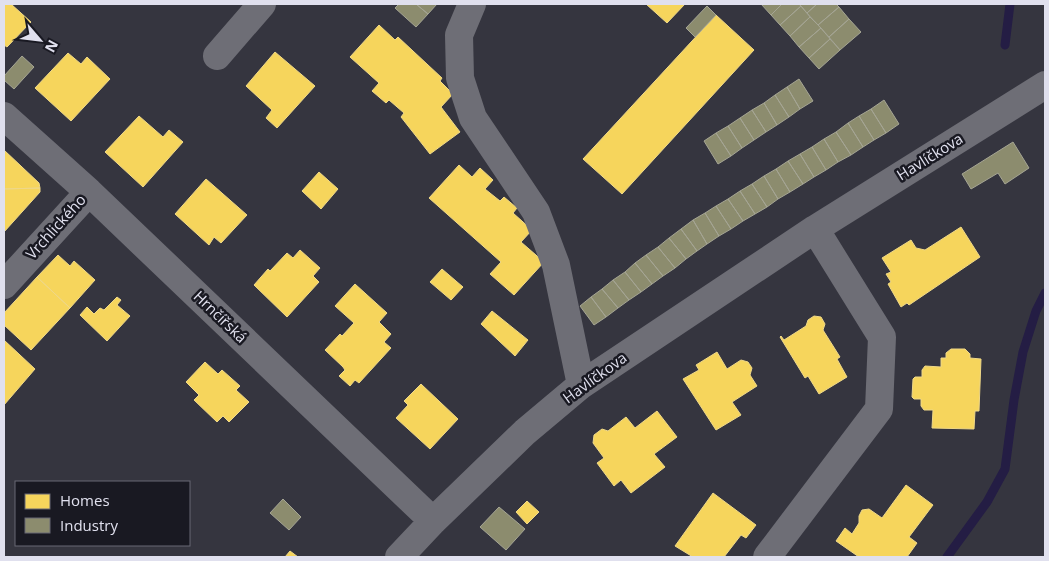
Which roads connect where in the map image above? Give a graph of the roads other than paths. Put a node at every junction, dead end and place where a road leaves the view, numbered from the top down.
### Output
1 (262, 4) edge
2 (472, 4) edge
3 (217, 56) dead end
4 (1045, 85) edge
5 (4, 116) edge
6 (89, 192) junction
7 (815, 229) junction
8 (4, 285) edge
9 (581, 385) junction
10 (433, 521) junction
11 (399, 557) edge
12 (767, 557) edge

1 - 3 street
2 - 9 street
4 - 7 street, Havlíčkova
5 - 6 street, Hrnčířská
6 - 8 street, Vrchlického
6 - 10 street, Hrnčířská
7 - 9 street, Havlíčkova
7 - 12 street
9 - 10 street, Havlíčkova
10 - 11 street, Havlíčkova

